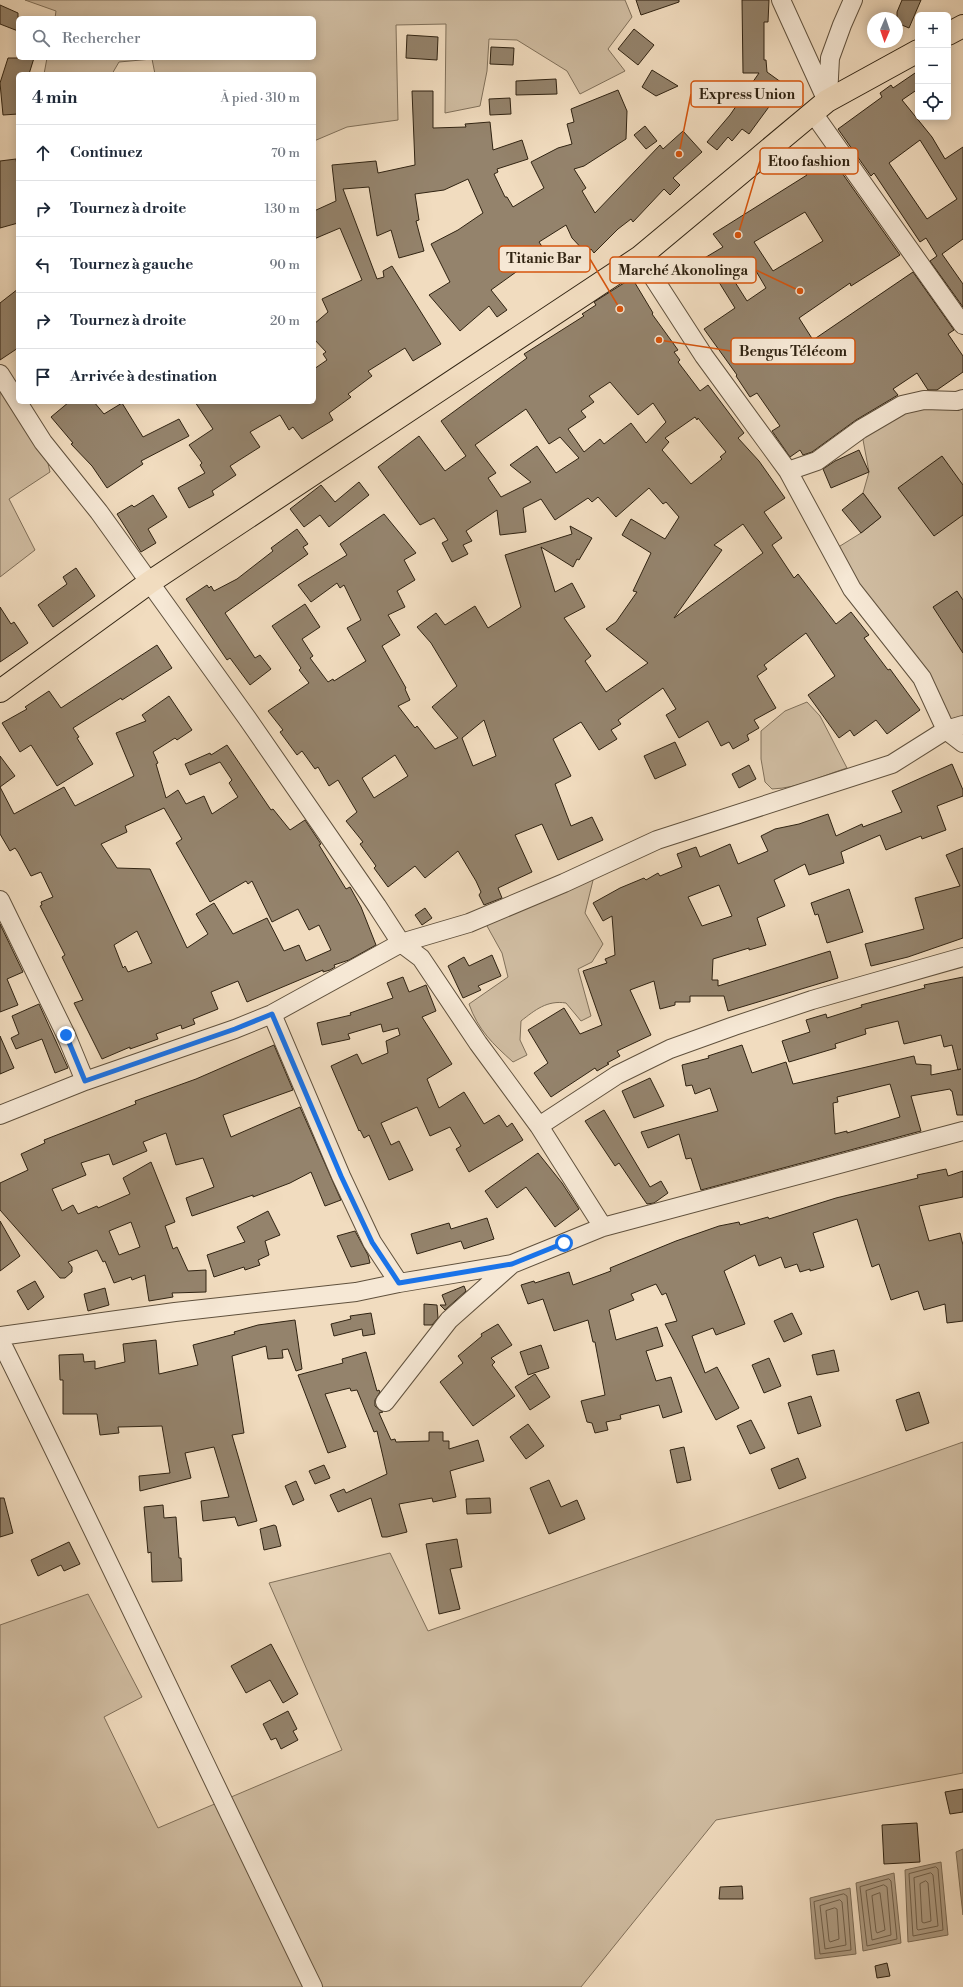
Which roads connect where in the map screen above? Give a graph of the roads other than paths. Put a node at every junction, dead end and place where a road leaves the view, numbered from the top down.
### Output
1 (781, 0) edge
2 (853, 0) edge
3 (963, 26) edge
4 (951, 32) edge
5 (915, 53) edge
6 (820, 107) junction
7 (640, 257) junction
8 (963, 325) edge
9 (0, 374) edge
10 (16, 399) edge
11 (963, 399) edge
12 (19, 404) edge
13 (788, 471) junction
14 (150, 582) junction
15 (0, 692) edge
16 (955, 727) edge
17 (963, 743) edge
18 (0, 900) edge
19 (401, 943) junction
20 (963, 958) edge
21 (272, 1014) junction
22 (85, 1081) junction
23 (0, 1115) edge
24 (539, 1126) junction
25 (963, 1131) edge
26 (603, 1227) junction
27 (512, 1264) junction
28 (399, 1283) junction
29 (0, 1336) edge
30 (0, 1340) edge
31 (385, 1402) dead end
32 (313, 1987) edge

1 - 6 street
2 - 6 street
3 - 4 main road
5 - 6 main road
6 - 7 main road
6 - 8 street
7 - 13 street
7 - 14 main road
9 - 10 street
11 - 13 street
12 - 14 street
13 - 16 street
14 - 15 main road
14 - 19 street
16 - 17 street
16 - 19 street
18 - 22 street
19 - 21 street
19 - 24 street
20 - 24 street
21 - 22 street
21 - 28 street
22 - 23 street
24 - 26 street
25 - 26 street
26 - 27 street
27 - 28 street
27 - 31 street
28 - 29 street
30 - 32 street

